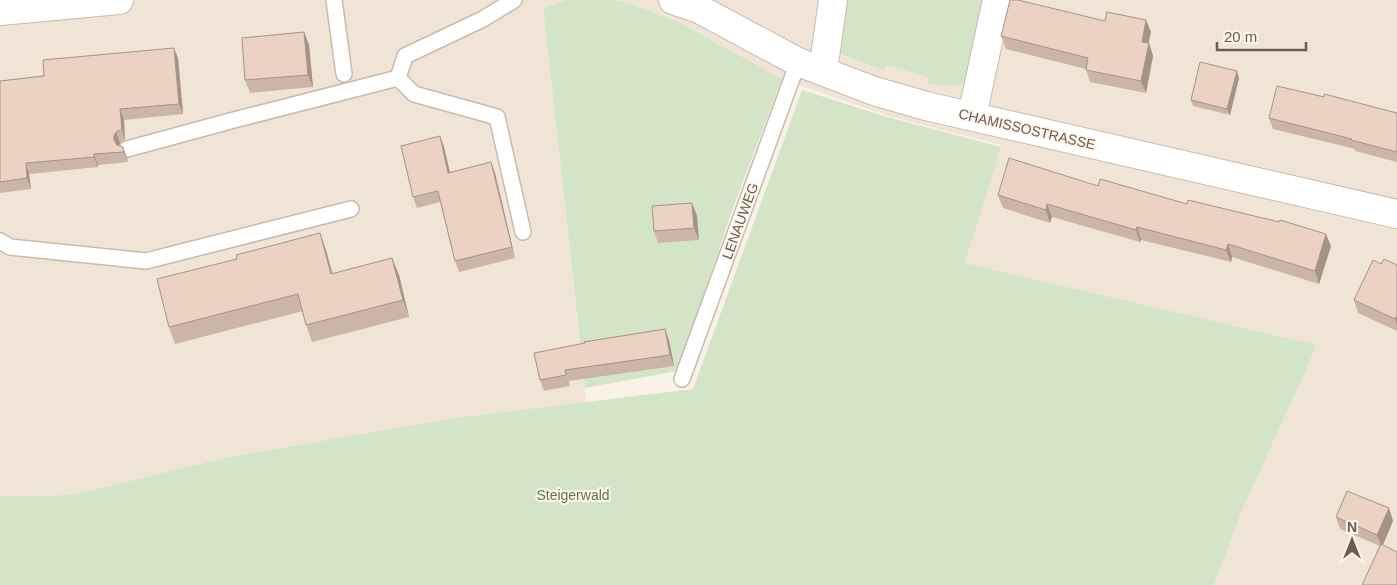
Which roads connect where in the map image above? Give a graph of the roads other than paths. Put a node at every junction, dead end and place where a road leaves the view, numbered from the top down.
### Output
1 (119, 0) edge
2 (334, 0) edge
3 (514, 0) edge
4 (673, 0) edge
5 (833, 0) edge
6 (997, 0) edge
7 (0, 11) edge
8 (811, 66) junction
9 (344, 74) dead end
10 (398, 78) junction
11 (972, 116) junction
12 (127, 149) dead end
13 (351, 209) dead end
14 (1397, 214) edge
15 (523, 232) dead end
16 (0, 241) edge
17 (682, 379) dead end

1 - 7 street
2 - 9 lane
3 - 10 lane
4 - 8 street, CHAMISSOSTRASSE
5 - 8 street
6 - 11 street
8 - 11 street, CHAMISSOSTRASSE
8 - 17 lane, LENAUWEG
10 - 12 lane
10 - 15 lane
11 - 14 street, CHAMISSOSTRASSE
13 - 16 lane

